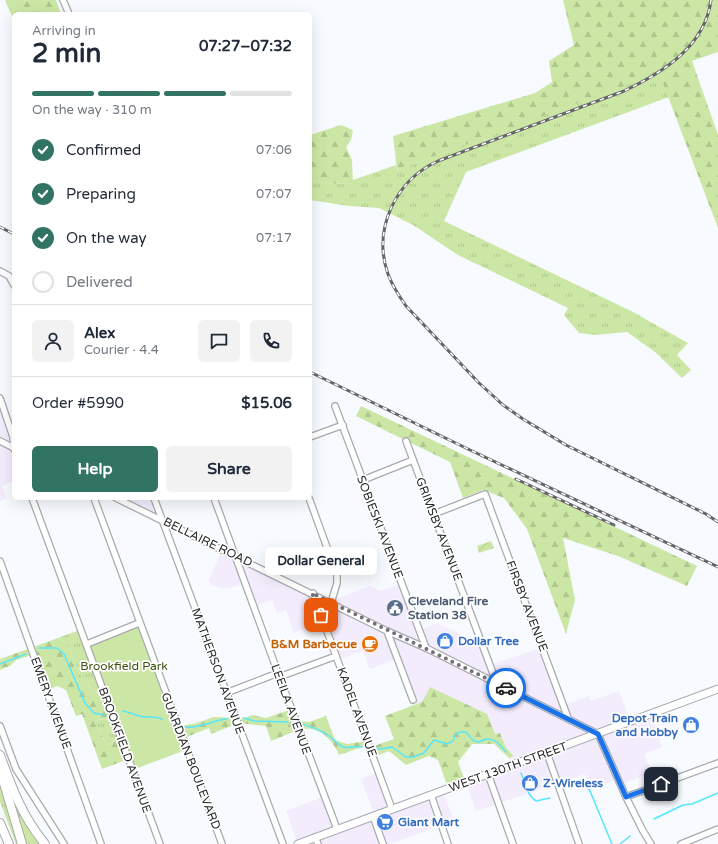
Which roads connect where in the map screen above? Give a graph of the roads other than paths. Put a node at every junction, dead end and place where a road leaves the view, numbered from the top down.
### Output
1 (63, 0) edge
2 (68, 12) edge
3 (0, 271) edge
4 (12, 281) edge
5 (0, 398) edge
6 (335, 406) dead end
7 (342, 425) junction
8 (12, 434) edge
9 (312, 436) edge
10 (0, 441) edge
11 (406, 442) dead end
12 (12, 447) edge
13 (413, 460) junction
14 (363, 480) junction
15 (33, 500) edge
16 (95, 500) edge
17 (120, 500) edge
18 (155, 500) edge
19 (215, 500) edge
20 (310, 500) edge
21 (434, 514) junction
22 (162, 521) junction
23 (235, 556) junction
24 (0, 561) edge
25 (312, 593) junction
26 (331, 603) junction
27 (139, 624) junction
28 (387, 631) junction
29 (86, 644) junction
30 (426, 648) junction
31 (336, 656) junction
32 (279, 675) junction
33 (497, 684) junction
34 (718, 689) edge
35 (226, 693) junction
36 (414, 700) dead end
37 (568, 718) junction
38 (0, 726) edge
39 (598, 734) junction
40 (547, 752) junction
41 (0, 755) edge
42 (718, 763) edge
43 (0, 770) edge
44 (488, 774) junction
45 (431, 795) junction
46 (626, 797) junction
47 (392, 808) junction
48 (373, 816) junction
49 (0, 823) edge
50 (337, 829) junction
51 (718, 829) edge
52 (316, 841) edge
53 (8, 844) edge
54 (22, 844) edge
55 (45, 844) edge
56 (64, 844) edge
57 (101, 844) edge
58 (160, 844) edge
59 (222, 844) edge
60 (283, 844) edge
61 (298, 844) edge
62 (383, 844) edge
63 (448, 844) edge
64 (513, 844) edge
65 (579, 844) edge
66 (651, 844) edge
67 (681, 844) edge

1 - 2 street
3 - 4 street
5 - 8 street
6 - 7 street, SOBIESKI AVENUE
7 - 9 street
7 - 14 street, SOBIESKI AVENUE
10 - 12 street
11 - 13 street, GRIMSBY AVENUE
13 - 14 street
13 - 21 street, GRIMSBY AVENUE
14 - 30 street, SOBIESKI AVENUE
15 - 29 street, BROOKFIELD AVENUE
16 - 27 street, GUARDIAN BOULEVARD
17 - 22 street, BELLAIRE ROAD
18 - 22 street, MATHERSON AVENUE
19 - 23 street, LEEILA AVENUE
20 - 26 street
21 - 33 street, GRIMSBY AVENUE
21 - 37 street, FIRSBY AVENUE
22 - 23 street, BELLAIRE ROAD
22 - 35 street, MATHERSON AVENUE
23 - 25 street, BELLAIRE ROAD
23 - 32 street, LEEILA AVENUE
24 - 57 street, EMERY AVENUE
25 - 26 street, BELLAIRE ROAD
25 - 31 street, KADEL AVENUE
26 - 28 street, BELLAIRE ROAD
27 - 29 street
27 - 59 street, GUARDIAN BOULEVARD
28 - 30 street, BELLAIRE ROAD
28 - 36 street
29 - 58 street, BROOKFIELD AVENUE
30 - 33 street, BELLAIRE ROAD
31 - 32 street
31 - 47 street, KADEL AVENUE
32 - 35 street
32 - 50 street, LEEILA AVENUE
33 - 37 street, BELLAIRE ROAD
34 - 39 main road, WEST 130TH STREET
35 - 60 street, MATHERSON AVENUE
37 - 39 street, BELLAIRE ROAD
38 - 56 street
39 - 40 main road, WEST 130TH STREET
39 - 46 street
40 - 44 main road, WEST 130TH STREET
40 - 65 street
41 - 55 highway
42 - 46 street
43 - 54 highway
44 - 45 main road, WEST 130TH STREET
44 - 64 street
45 - 47 main road, WEST 130TH STREET
45 - 63 street
46 - 66 street
47 - 48 main road, WEST 130TH STREET
48 - 50 main road, WEST 130TH STREET
48 - 62 street
49 - 53 highway
50 - 52 main road, WEST 130TH STREET
51 - 67 street
52 - 61 main road, WEST 130TH STREET

